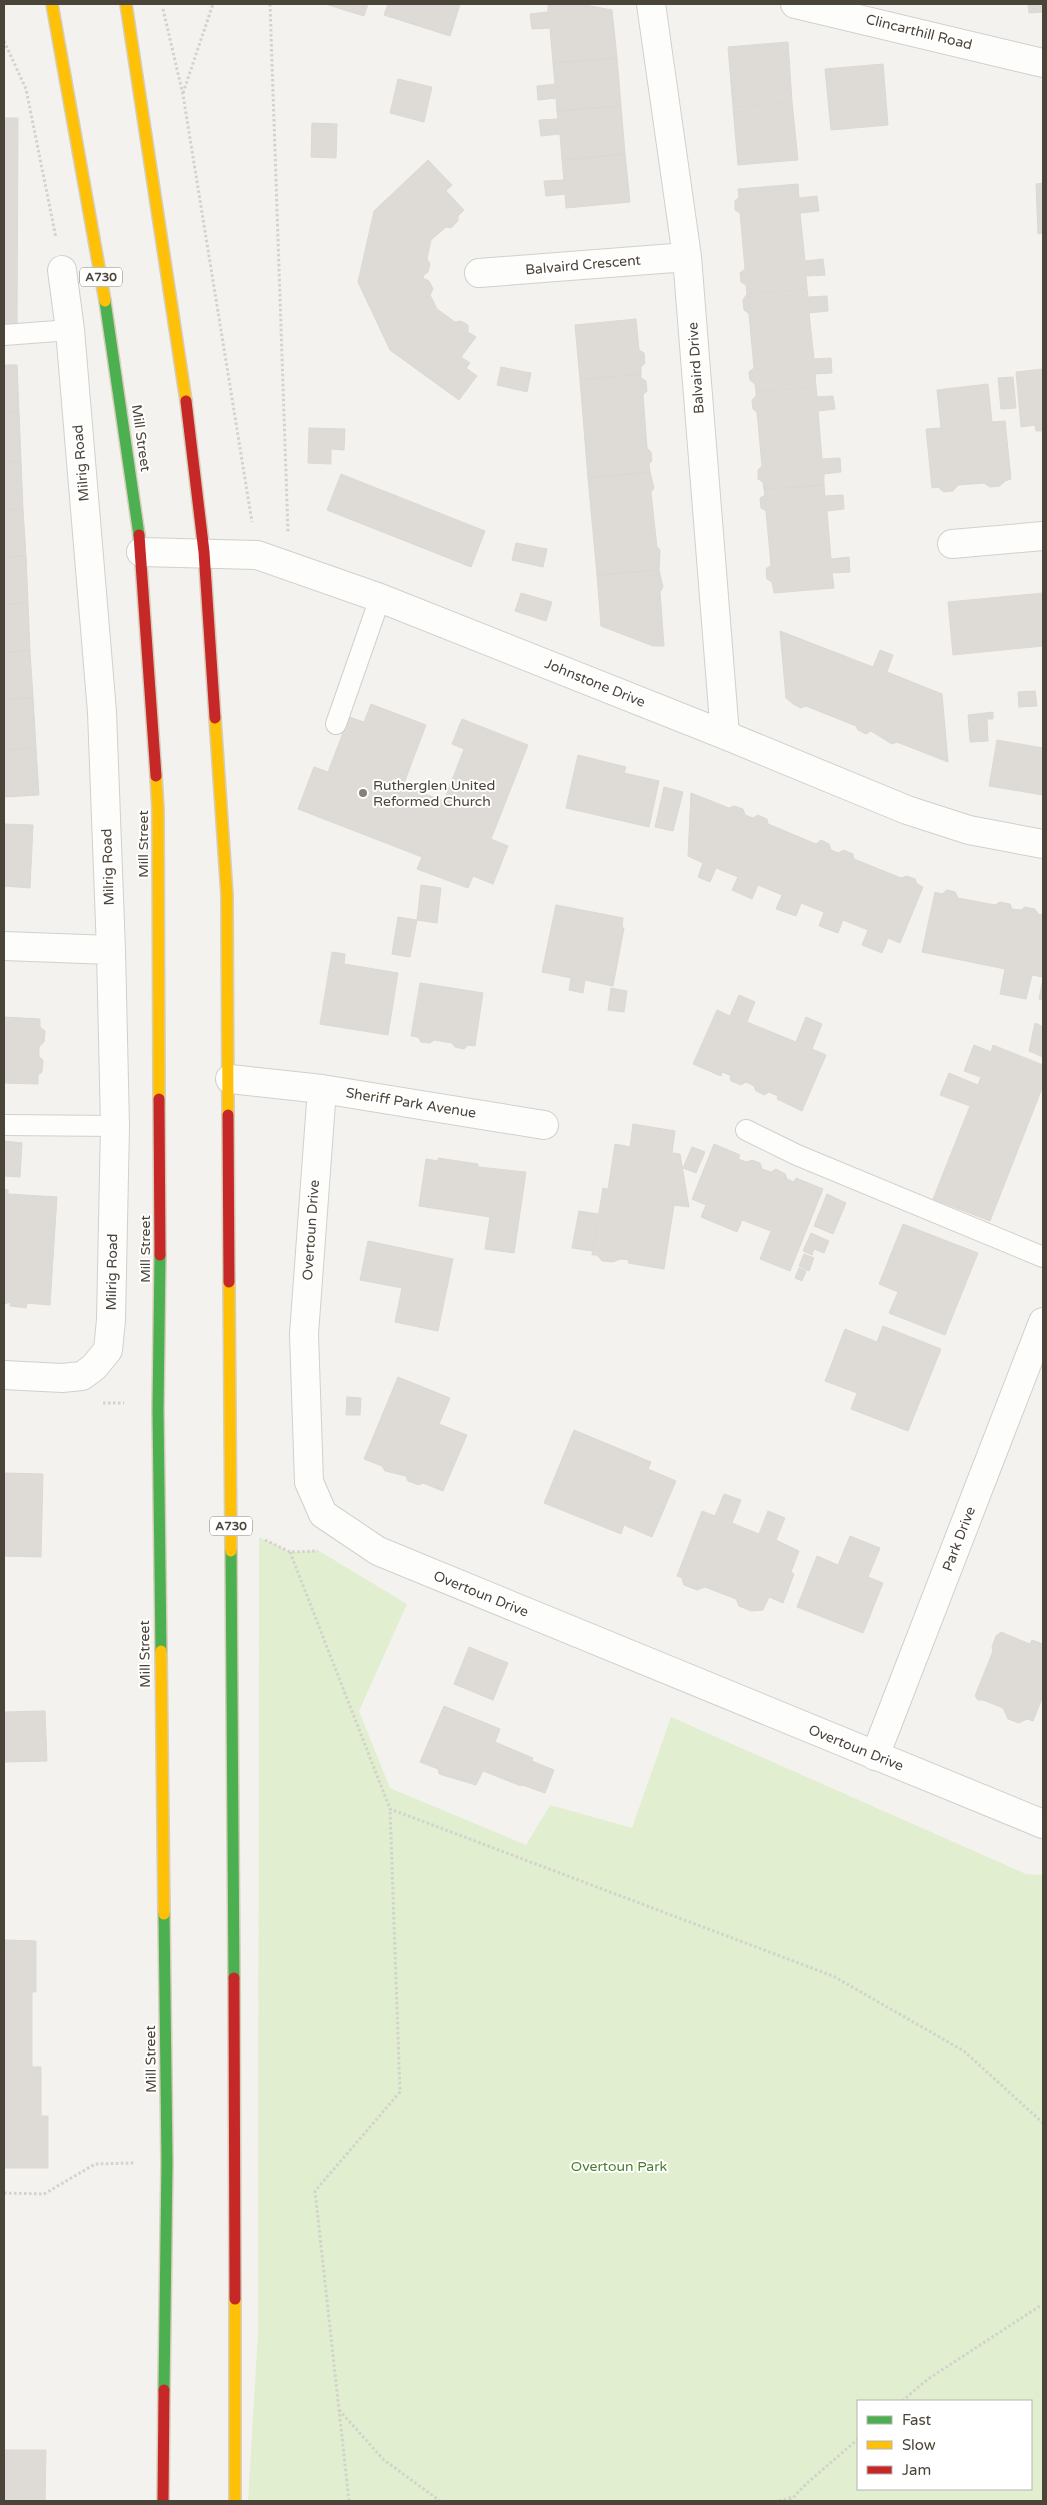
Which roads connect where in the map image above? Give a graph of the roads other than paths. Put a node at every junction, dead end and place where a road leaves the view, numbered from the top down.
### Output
1 (52, 4) edge
2 (126, 4) edge
3 (651, 4) edge
4 (795, 4) edge
5 (1043, 63) edge
6 (687, 256) junction
7 (62, 270) road end
8 (479, 273) dead end
9 (70, 330) junction
10 (4, 335) edge
11 (1043, 536) edge
12 (952, 544) dead end
13 (142, 552) junction
14 (204, 552) junction
15 (380, 598) junction
16 (336, 724) dead end
17 (725, 735) junction
18 (1043, 844) edge
19 (4, 946) edge
20 (111, 950) junction
21 (230, 1079) junction
22 (322, 1089) junction
23 (4, 1125) edge
24 (544, 1125) dead end
25 (115, 1126) junction
26 (746, 1130) dead end
27 (1043, 1257) edge
28 (1043, 1322) edge
29 (4, 1375) edge
30 (875, 1756) junction
31 (1043, 1824) edge
32 (164, 2501) edge
33 (235, 2501) edge

1 - 13 main road, Mill Street / A730
2 - 14 main road, A730
3 - 6 street, Balvaird Drive
4 - 5 street, Clincarthill Road
6 - 8 street, Balvaird Crescent
6 - 17 street, Balvaird Drive
7 - 9 street, Milrig Road
9 - 10 lane
9 - 20 street, Milrig Road
11 - 12 street
13 - 14 street, Johnstone Drive
13 - 32 main road, Mill Street / A730
14 - 15 street, Johnstone Drive
14 - 21 main road, A730
15 - 16 lane
15 - 17 street, Johnstone Drive
17 - 18 street, Johnstone Drive
19 - 20 street
20 - 25 street, Milrig Road
21 - 22 street, Sheriff Park Avenue
21 - 33 main road, A730
22 - 24 street, Sheriff Park Avenue
22 - 30 street, Overtoun Drive
23 - 25 lane
25 - 29 street, Milrig Road
26 - 27 lane
28 - 30 street, Park Drive
30 - 31 street, Overtoun Drive

